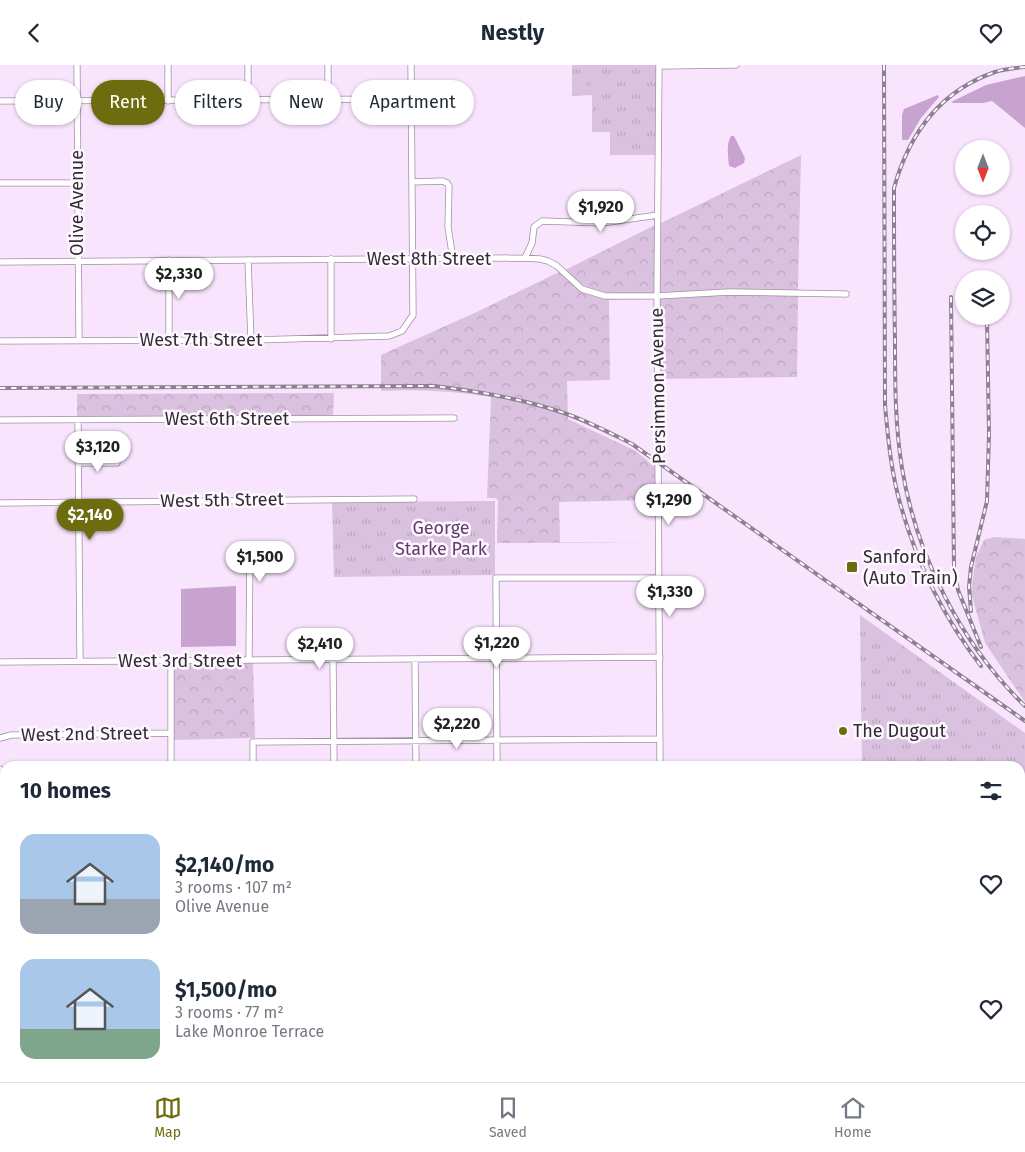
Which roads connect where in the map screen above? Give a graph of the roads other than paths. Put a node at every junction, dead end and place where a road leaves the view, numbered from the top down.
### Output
1 (77, 65) edge
2 (168, 65) edge
3 (248, 65) edge
4 (328, 65) edge
5 (411, 65) edge
6 (736, 65) edge
7 (659, 66) edge
8 (77, 80) edge
9 (248, 80) edge
10 (328, 80) edge
11 (411, 80) edge
12 (0, 101) edge
13 (15, 101) edge
14 (81, 101) edge
15 (168, 101) junction
16 (175, 101) edge
17 (77, 125) edge
18 (411, 125) edge
19 (412, 182) junction
20 (0, 183) edge
21 (78, 183) junction
22 (658, 215) junction
23 (526, 258) junction
24 (330, 259) junction
25 (412, 259) junction
26 (453, 259) junction
27 (169, 260) junction
28 (248, 260) junction
29 (78, 261) junction
30 (0, 262) edge
31 (846, 294) dead end
32 (657, 296) junction
33 (331, 339) junction
34 (78, 340) junction
35 (170, 340) junction
36 (251, 340) junction
37 (0, 341) edge
38 (454, 418) dead end
39 (0, 420) edge
40 (78, 420) junction
41 (79, 463) junction
42 (117, 463) dead end
43 (414, 499) dead end
44 (79, 502) junction
45 (0, 503) edge
46 (250, 545) dead end
47 (659, 578) junction
48 (660, 657) junction
49 (333, 659) junction
50 (415, 659) junction
51 (496, 659) junction
52 (171, 660) junction
53 (249, 660) junction
54 (80, 661) junction
55 (0, 662) edge
56 (171, 733) junction
57 (0, 737) edge
58 (497, 739) junction
59 (660, 739) junction
60 (334, 741) junction
61 (416, 741) junction
62 (171, 761) edge
63 (253, 761) edge
64 (334, 761) edge
65 (416, 761) edge
66 (497, 761) edge
67 (660, 761) edge
68 (0, 769) edge
69 (0, 817) edge

1 - 8 street, Olive Avenue
2 - 15 street
3 - 9 street
4 - 10 street
5 - 11 street
6 - 7 street
7 - 22 street, Persimmon Avenue
12 - 13 street
14 - 15 street
15 - 16 street
17 - 21 street, Olive Avenue
18 - 19 street
19 - 25 street
19 - 26 street
20 - 21 street
21 - 29 street, Olive Avenue
22 - 23 street
22 - 32 street, Persimmon Avenue
23 - 26 street, West 8th Street
23 - 32 street, West 8th Street
24 - 25 street, West 8th Street
24 - 28 street, West 8th Street
24 - 33 street
25 - 26 street, West 8th Street
25 - 33 street, West 7th Street
27 - 28 street, West 8th Street
27 - 29 street, West 8th Street
27 - 35 street
28 - 36 street
29 - 30 street, West 8th Street
29 - 34 street, Olive Avenue
31 - 32 street, West 8th Street
32 - 47 street, Persimmon Avenue
33 - 36 street, West 7th Street
34 - 35 street, West 7th Street
34 - 37 street, West 7th Street
35 - 36 street, West 7th Street
38 - 40 street, West 6th Street
39 - 40 street, West 6th Street
40 - 41 street
41 - 42 street
41 - 44 street
43 - 44 street, West 5th Street
44 - 45 street, West 5th Street
44 - 54 street
46 - 53 street
47 - 48 street, Persimmon Avenue
47 - 51 street
48 - 51 street, West 3rd Street
48 - 59 street, Persimmon Avenue
49 - 50 street, West 3rd Street
49 - 53 street, West 3rd Street
49 - 60 street
50 - 51 street, West 3rd Street
50 - 61 street
51 - 58 street
52 - 53 street, West 3rd Street
52 - 54 street, West 3rd Street
52 - 56 street
54 - 55 street, West 3rd Street
56 - 57 street, West 2nd Street
56 - 62 street
58 - 59 street
58 - 61 street
58 - 66 street
59 - 67 street, Persimmon Avenue
60 - 61 street
60 - 63 street
60 - 64 street
61 - 65 street
68 - 69 street

